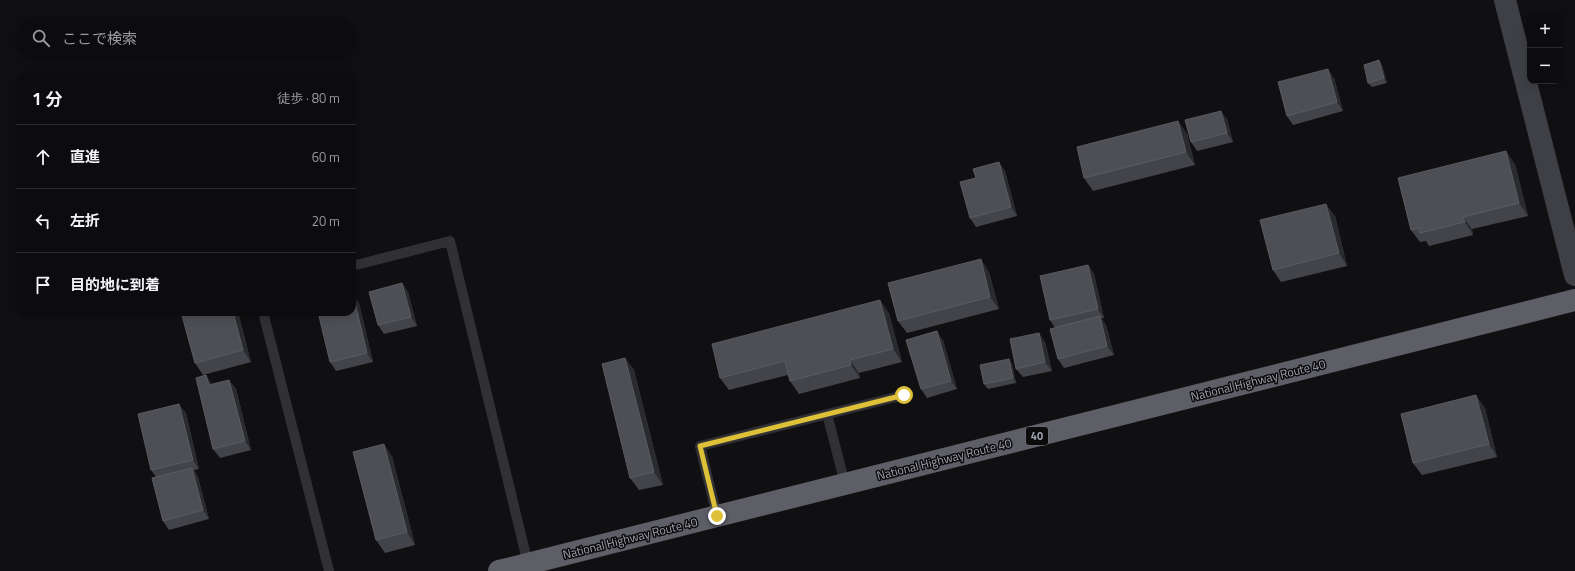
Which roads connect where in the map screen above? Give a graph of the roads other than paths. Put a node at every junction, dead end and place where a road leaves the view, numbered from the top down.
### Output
1 (1505, 0) edge
2 (356, 265) edge
3 (1575, 275) edge
4 (1575, 300) edge
5 (264, 316) edge
6 (904, 395) dead end
7 (827, 414) junction
8 (845, 484) junction
9 (717, 516) junction
10 (528, 564) junction
11 (329, 571) edge
12 (499, 571) edge

1 - 3 street
2 - 10 lane
4 - 8 highway, National Highway Route 40 / 40
5 - 11 lane
6 - 7 lane
7 - 8 lane
7 - 9 lane
8 - 9 highway, National Highway Route 40 / 40
9 - 10 highway, National Highway Route 40 / 40
10 - 12 highway, National Highway Route 40 / 40

